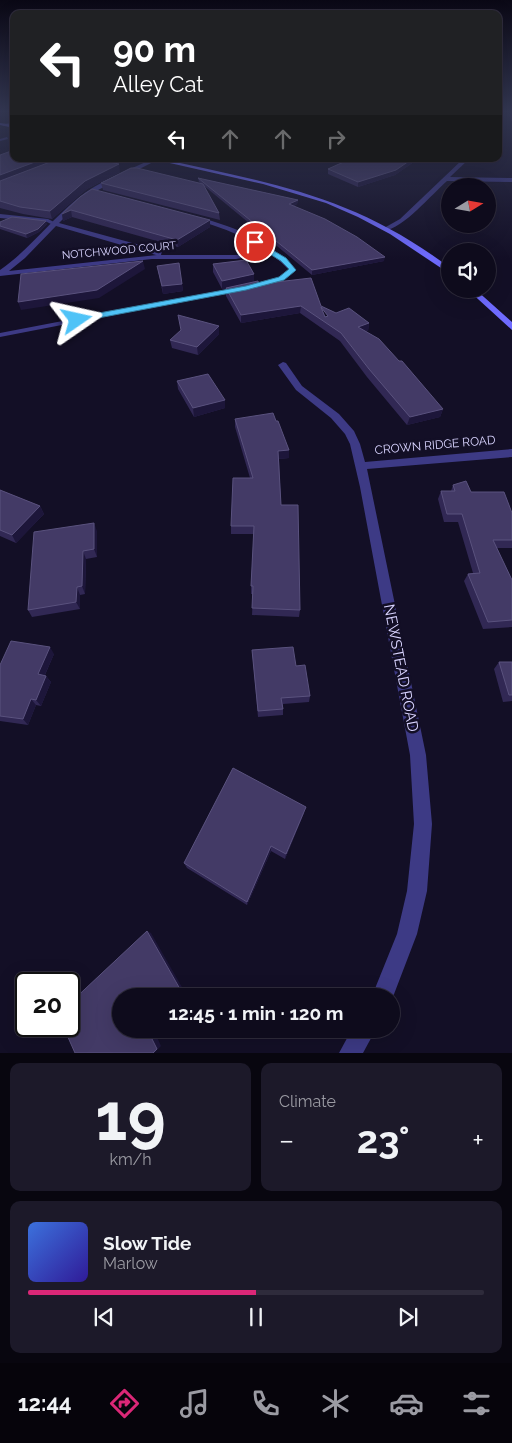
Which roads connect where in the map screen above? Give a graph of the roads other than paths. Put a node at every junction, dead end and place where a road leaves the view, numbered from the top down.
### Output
1 (149, 162) edge
2 (168, 162) edge
3 (463, 162) edge
4 (446, 178) edge
5 (496, 180) edge
6 (512, 180) edge
7 (441, 183) edge
8 (90, 192) junction
9 (99, 194) edge
10 (1, 217) edge
11 (194, 219) edge
12 (55, 224) junction
13 (386, 228) junction
14 (269, 251) junction
15 (170, 256) junction
16 (441, 266) edge
17 (0, 273) edge
18 (481, 298) edge
19 (512, 327) edge
20 (0, 334) edge
21 (283, 365) dead end
22 (512, 453) edge
23 (361, 466) junction
24 (386, 988) edge
25 (359, 1038) edge
26 (350, 1053) edge

1 - 8 street
2 - 13 main road
3 - 4 street
5 - 6 street
7 - 13 street
8 - 9 lane
8 - 12 street
10 - 12 lane
11 - 14 lane
12 - 15 street
12 - 17 street
13 - 16 main road
14 - 15 street, NOTCHWOOD COURT
14 - 20 lane
15 - 17 street, NOTCHWOOD COURT
18 - 19 main road
21 - 23 street, NEWSTEAD ROAD
22 - 23 street, CROWN RIDGE ROAD
23 - 24 street, NEWSTEAD ROAD
25 - 26 street

